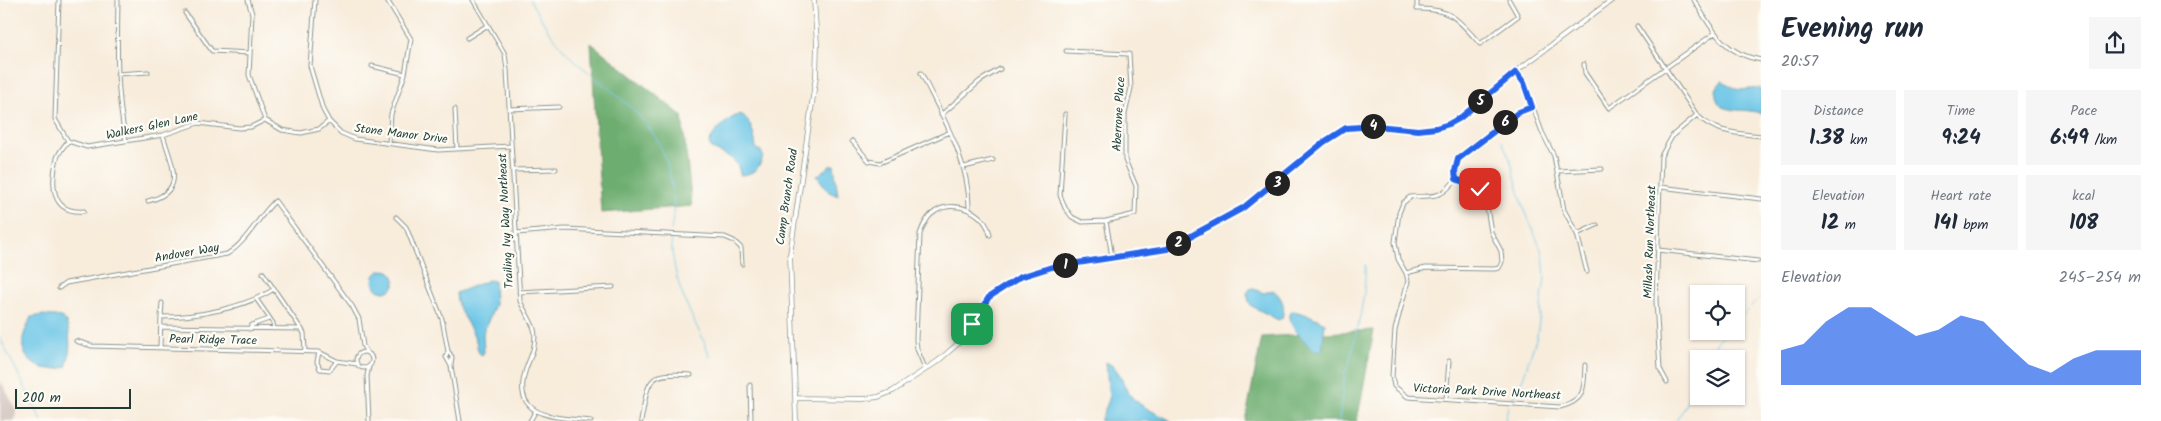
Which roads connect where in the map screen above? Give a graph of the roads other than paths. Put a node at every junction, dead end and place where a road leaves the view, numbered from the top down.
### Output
1 (60, 0) edge
2 (118, 0) edge
3 (248, 0) edge
4 (315, 0) edge
5 (387, 0) edge
6 (473, 0) edge
7 (814, 0) edge
8 (1417, 0) edge
9 (1509, 0) edge
10 (1694, 0) edge
11 (1609, 1) edge
12 (185, 14) dead end
13 (488, 25) junction
14 (1636, 26) dead end
15 (1715, 33) junction
16 (467, 38) dead end
17 (1066, 51) dead end
18 (250, 54) junction
19 (1761, 60) edge
20 (1584, 64) dead end
21 (372, 66) dead end
22 (1000, 68) dead end
23 (1665, 68) junction
24 (148, 72) dead end
25 (1516, 72) junction
26 (921, 73) dead end
27 (117, 74) junction
28 (405, 74) junction
29 (559, 106) dead end
30 (1532, 107) junction
31 (454, 109) dead end
32 (509, 109) junction
33 (1065, 114) dead end
34 (941, 115) junction
35 (1697, 115) junction
36 (265, 120) junction
37 (329, 121) junction
38 (950, 132) junction
39 (163, 135) junction
40 (1761, 136) edge
41 (126, 141) junction
42 (852, 141) dead end
43 (68, 142) junction
44 (390, 143) junction
45 (511, 146) junction
46 (457, 149) junction
47 (993, 160) dead end
48 (964, 167) junction
49 (556, 169) dead end
50 (1602, 169) dead end
51 (512, 170) junction
52 (1558, 171) junction
53 (1456, 179) junction
54 (1660, 187) junction
55 (1761, 199) edge
56 (148, 202) dead end
57 (969, 209) junction
58 (84, 211) dead end
59 (396, 217) dead end
60 (1106, 222) junction
61 (1597, 225) dead end
62 (516, 233) junction
63 (990, 234) dead end
64 (1578, 234) junction
65 (1658, 250) junction
66 (1112, 257) junction
67 (1758, 261) dead end
68 (742, 264) dead end
69 (1587, 272) dead end
70 (262, 273) dead end
71 (1406, 274) junction
72 (613, 287) dead end
73 (59, 288) dead end
74 (274, 289) junction
75 (519, 292) junction
76 (257, 300) junction
77 (162, 303) dead end
78 (162, 317) junction
79 (269, 319) junction
80 (161, 327) junction
81 (248, 329) junction
82 (274, 329) junction
83 (302, 329) junction
84 (76, 341) dead end
85 (363, 346) junction
86 (160, 348) junction
87 (305, 351) junction
88 (319, 352) junction
89 (367, 353) junction
90 (358, 356) junction
91 (337, 361) junction
92 (1448, 361) dead end
93 (348, 362) junction
94 (358, 364) junction
95 (1585, 365) dead end
96 (369, 366) junction
97 (361, 367) junction
98 (925, 368) junction
99 (691, 375) dead end
100 (367, 376) junction
101 (1667, 382) dead end
102 (750, 385) dead end
103 (796, 398) junction
104 (1446, 399) junction
105 (535, 412) junction
106 (369, 421) edge
107 (460, 421) edge
108 (530, 421) edge
109 (591, 421) edge
110 (641, 421) edge
111 (751, 421) edge
112 (796, 421) edge

1 - 43 street
2 - 27 street
3 - 18 street
4 - 37 street, Stone Manor Drive
5 - 28 street
6 - 13 street, Trailing Ivy Way Northeast
7 - 103 street, Camp Branch Road
8 - 9 street
10 - 15 street
11 - 25 street
12 - 18 street
13 - 16 street
13 - 32 street, Trailing Ivy Way Northeast
14 - 23 street
15 - 19 street
15 - 23 street
17 - 60 street, Aberrone Place
18 - 36 street
20 - 23 street
21 - 28 street
22 - 34 street
23 - 35 street
24 - 27 street
25 - 30 street
25 - 66 street
26 - 34 street
27 - 41 street
28 - 44 street
29 - 32 street
30 - 52 street
30 - 53 street
31 - 46 street
32 - 45 street, Trailing Ivy Way Northeast
33 - 60 street, Aberrone Place
34 - 38 street
35 - 40 street
35 - 54 street, Millash Run Northeast
36 - 37 street
36 - 39 street, Walkers Glen Lane
37 - 44 street, Stone Manor Drive
38 - 42 street
38 - 48 street
39 - 41 street, Walkers Glen Lane
39 - 56 street
41 - 43 street, Walkers Glen Lane
43 - 58 street
44 - 46 street, Stone Manor Drive
45 - 46 street, Stone Manor Drive
45 - 51 street, Trailing Ivy Way Northeast
47 - 48 street
48 - 57 street
49 - 51 street
50 - 52 street
51 - 62 street, Trailing Ivy Way Northeast
52 - 64 street
53 - 71 street
53 - 71 street
54 - 55 street
54 - 65 street, Millash Run Northeast
57 - 63 street
57 - 98 street
59 - 107 street
60 - 66 street
61 - 64 street
62 - 68 street
62 - 75 street, Trailing Ivy Way Northeast
64 - 69 street
65 - 67 street
65 - 101 street, Millash Run Northeast
66 - 98 street
70 - 74 street
71 - 104 street, Victoria Park Drive Northeast
72 - 75 street
73 - 85 street, Andover Way
74 - 76 street
74 - 83 street
75 - 105 street, Trailing Ivy Way Northeast
76 - 78 street
76 - 79 street
77 - 78 street
78 - 80 street
79 - 81 street
79 - 82 street
80 - 81 street
80 - 86 street
81 - 82 street
82 - 83 street
83 - 87 street
84 - 86 street, Pearl Ridge Trace
85 - 89 street, Andover Way
85 - 90 street
86 - 87 street, Pearl Ridge Trace
87 - 88 street, Pearl Ridge Trace
88 - 91 street, Pearl Ridge Trace
88 - 91 street
89 - 90 street
89 - 96 street
90 - 93 street, Pearl Ridge Trace
90 - 94 street
91 - 93 street, Pearl Ridge Trace
92 - 104 street
93 - 94 street, Pearl Ridge Trace
94 - 97 street
95 - 104 street, Victoria Park Drive Northeast
96 - 97 street
96 - 100 street
97 - 100 street
98 - 103 street
99 - 110 street
100 - 106 street
102 - 111 street
103 - 112 street, Camp Branch Road
105 - 108 street
105 - 109 street

